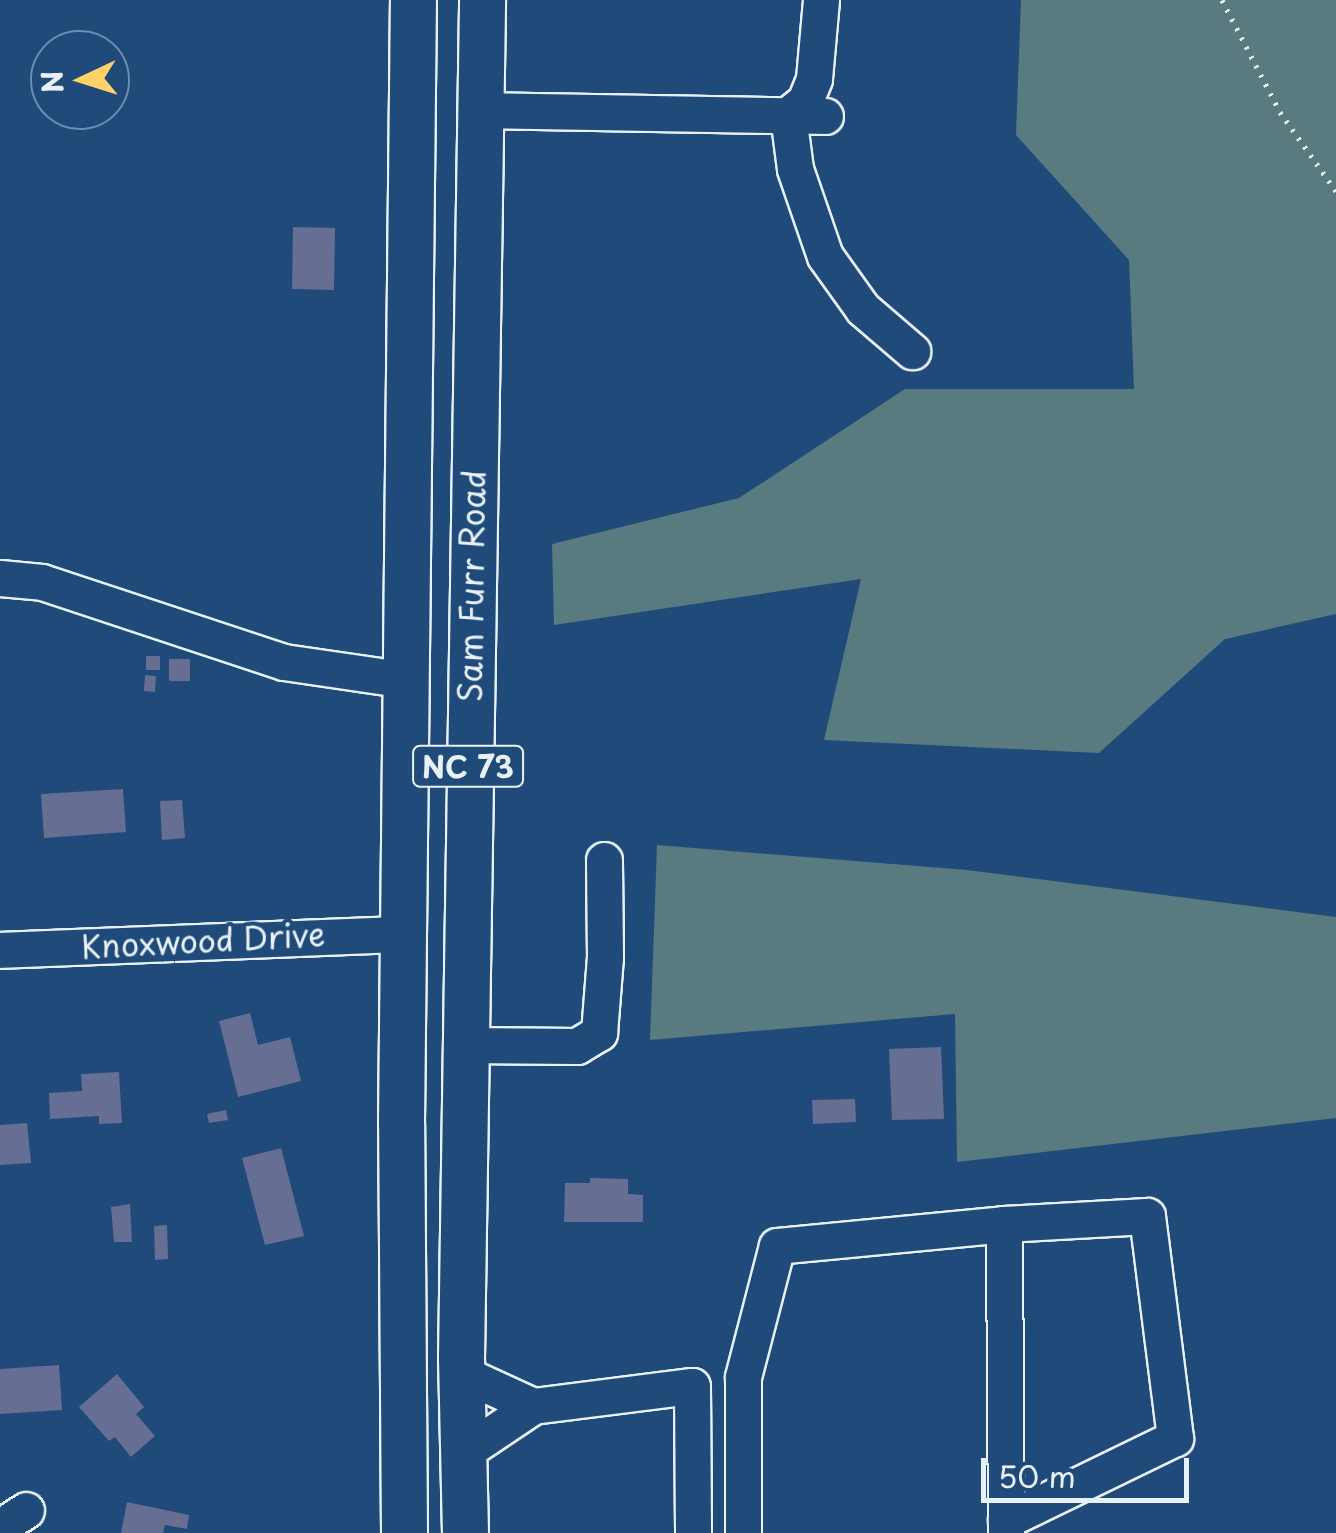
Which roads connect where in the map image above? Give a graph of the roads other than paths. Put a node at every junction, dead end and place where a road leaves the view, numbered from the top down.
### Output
1 (412, 0) edge
2 (482, 0) edge
3 (820, 0) edge
4 (479, 110) junction
5 (788, 116) junction
6 (826, 116) dead end
7 (912, 351) dead end
8 (0, 578) edge
9 (408, 680) junction
10 (604, 860) dead end
11 (406, 934) junction
12 (0, 950) edge
13 (465, 1045) junction
14 (1004, 1224) junction
15 (461, 1365) junction
16 (743, 1377) junction
17 (692, 1386) junction
18 (532, 1406) junction
19 (463, 1452) junction
20 (1006, 1526) edge
21 (404, 1533) edge
22 (465, 1533) edge
23 (693, 1533) edge
24 (742, 1533) edge

1 - 9 main road, Sam Furr Road / NC 73
2 - 4 main road, Sam Furr Road / NC 73
3 - 5 street
4 - 5 street
4 - 13 main road, Sam Furr Road / NC 73
5 - 6 street
5 - 7 street
8 - 9 street
9 - 11 main road, Sam Furr Road / NC 73
10 - 13 street
11 - 12 street, Knoxwood Drive
11 - 15 main road
11 - 21 main road, Sam Furr Road / NC 73
13 - 15 main road, Sam Furr Road / NC 73
14 - 16 street
14 - 20 street
14 - 20 street
15 - 18 street
15 - 19 main road, Sam Furr Road / NC 73
16 - 17 street
16 - 24 street
17 - 18 street
17 - 23 street
18 - 19 street
19 - 22 main road, Sam Furr Road / NC 73

